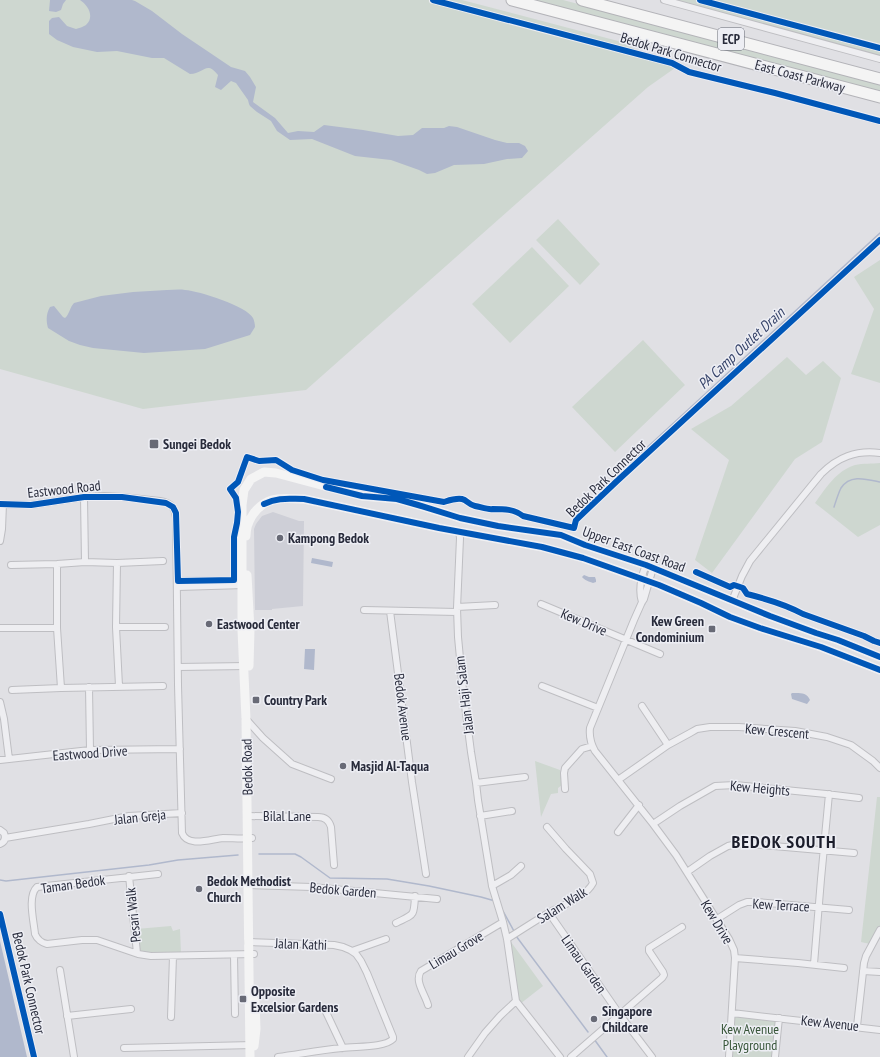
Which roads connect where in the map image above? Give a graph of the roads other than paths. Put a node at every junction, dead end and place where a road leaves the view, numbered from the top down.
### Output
1 (512, 0) edge
2 (582, 0) edge
3 (664, 0) edge
4 (880, 59) edge
5 (880, 79) edge
6 (880, 97) edge
7 (880, 453) edge
8 (251, 479) joint
9 (310, 482) junction
10 (84, 497) junction
11 (310, 500) junction
12 (1, 504) edge
13 (258, 509) joint
14 (459, 531) junction
15 (0, 541) edge
16 (163, 561) dead end
17 (85, 562) junction
18 (117, 563) junction
19 (57, 564) junction
20 (11, 565) dead end
21 (650, 566) junction
22 (645, 581) junction
23 (245, 582) junction
24 (178, 584) junction
25 (732, 601) junction
26 (642, 602) junction
27 (541, 604) dead end
28 (495, 605) dead end
29 (457, 609) junction
30 (364, 610) dead end
31 (390, 610) junction
32 (116, 627) junction
33 (166, 627) dead end
34 (0, 628) edge
35 (57, 628) junction
36 (626, 640) junction
37 (660, 654) dead end
38 (880, 656) edge
39 (246, 666) junction
40 (178, 667) junction
41 (880, 670) edge
42 (119, 686) junction
43 (163, 686) dead end
44 (542, 686) dead end
45 (89, 687) junction
46 (61, 688) junction
47 (12, 690) dead end
48 (0, 702) edge
49 (642, 706) dead end
50 (598, 708) junction
51 (249, 721) junction
52 (668, 745) junction
53 (592, 746) junction
54 (180, 749) junction
55 (90, 750) junction
56 (9, 759) junction
57 (0, 760) edge
58 (880, 768) edge
59 (524, 777) dead end
60 (331, 779) dead end
61 (618, 780) junction
62 (476, 783) junction
63 (565, 789) dead end
64 (829, 794) junction
65 (859, 798) dead end
66 (639, 805) junction
67 (512, 811) dead end
68 (182, 813) junction
69 (250, 816) junction
70 (480, 816) junction
71 (653, 824) junction
72 (547, 827) dead end
73 (0, 830) edge
74 (618, 832) dead end
75 (5, 838) junction
76 (249, 838) junction
77 (0, 844) edge
78 (823, 851) junction
79 (854, 853) dead end
80 (334, 865) dead end
81 (521, 866) dead end
82 (687, 872) junction
83 (158, 874) dead end
84 (426, 874) dead end
85 (129, 876) junction
86 (250, 885) junction
87 (492, 886) junction
88 (415, 896) junction
89 (437, 899) dead end
90 (819, 907) junction
91 (849, 910) dead end
92 (549, 913) junction
93 (717, 920) junction
94 (503, 922) junction
95 (396, 923) dead end
96 (682, 927) dead end
97 (880, 930) edge
98 (386, 939) dead end
99 (507, 939) junction
100 (251, 942) junction
101 (352, 951) junction
102 (137, 953) junction
103 (251, 954) junction
104 (234, 955) junction
105 (173, 956) junction
106 (735, 958) junction
107 (814, 964) junction
108 (844, 968) dead end
109 (60, 970) dead end
110 (863, 970) junction
111 (880, 972) edge
112 (516, 1001) junction
113 (428, 1005) dead end
114 (131, 1009) dead end
115 (326, 1012) dead end
116 (732, 1013) junction
117 (235, 1014) dead end
118 (620, 1015) junction
119 (67, 1016) junction
120 (171, 1017) dead end
121 (779, 1018) junction
122 (857, 1026) junction
123 (880, 1030) edge
124 (252, 1045) junction
125 (124, 1048) dead end
126 (343, 1048) junction
127 (74, 1057) edge
128 (250, 1057) edge
129 (255, 1057) edge
130 (278, 1057) edge
131 (468, 1057) edge
132 (560, 1057) edge
133 (571, 1057) edge
134 (652, 1057) edge
135 (729, 1057) edge
136 (775, 1057) edge

1 - 6 highway, East Coast Parkway / ECP
2 - 5 highway, East Coast Parkway / ECP
3 - 4 street
7 - 25 street
8 - 9 main road, Upper East Coast Road
8 - 23 main road, Bedok Road
9 - 11 main road
9 - 21 main road, Upper East Coast Road
10 - 12 street, Eastwood Road
10 - 17 street
10 - 24 street, Eastwood Road
11 - 13 main road, Upper East Coast Road
11 - 14 main road, Upper East Coast Road
12 - 15 street
13 - 23 main road, Bedok Road
14 - 22 main road, Upper East Coast Road
14 - 29 street, Jalan Haji Salam
16 - 18 street
17 - 18 street
17 - 19 street
18 - 32 street
19 - 20 street
19 - 35 street
21 - 22 street, Kew Drive
21 - 22 street, Kew Drive
21 - 25 main road, Upper East Coast Road
22 - 26 street, Kew Drive
22 - 26 street, Kew Drive
22 - 41 main road, Upper East Coast Road
23 - 24 street
23 - 39 main road, Bedok Road
24 - 40 street, Eastwood Road
25 - 38 main road, Upper East Coast Road
26 - 36 street, Kew Drive
27 - 36 street, Kew Drive
28 - 29 street
29 - 31 street
29 - 62 street, Jalan Haji Salam
30 - 31 street
31 - 84 street, Bedok Avenue
32 - 33 street
32 - 42 street
34 - 35 street
35 - 46 street
36 - 37 street, Kew Drive
36 - 50 street, Kew Drive
39 - 40 street
39 - 51 main road, Bedok Road
40 - 54 street, Eastwood Road
42 - 43 street
42 - 45 street
44 - 50 street
45 - 46 street
45 - 55 street
46 - 47 street
48 - 56 street
49 - 52 street
50 - 53 street, Kew Drive
51 - 60 street
51 - 69 main road, Bedok Road
52 - 58 street, Kew Crescent
52 - 61 street, Kew Crescent
53 - 61 street, Kew Drive
53 - 63 street
54 - 55 street, Eastwood Drive
54 - 68 street, Eastwood Road
55 - 56 street, Eastwood Drive
56 - 57 street, Eastwood Drive
59 - 62 street
61 - 66 street, Kew Drive
62 - 70 street, Jalan Haji Salam
64 - 65 street, Kew Heights
64 - 71 street, Kew Heights
64 - 78 street
66 - 71 street, Kew Drive
66 - 74 street
67 - 70 street
68 - 75 street, Jalan Greja
68 - 76 street, Jalan Greja
69 - 76 main road, Bedok Road
69 - 80 street, Bilal Lane
70 - 87 street, Jalan Haji Salam
71 - 82 street, Kew Drive
72 - 92 street, Salam Walk
73 - 75 street
75 - 77 street
76 - 86 main road, Bedok Road
78 - 79 street
78 - 82 street
78 - 90 street
81 - 87 street
82 - 93 street, Kew Drive
83 - 85 street, Taman Bedok
85 - 102 street, Pesari Walk
85 - 102 street, Taman Bedok
86 - 88 street, Bedok Garden
86 - 100 main road, Bedok Road
87 - 94 street, Jalan Haji Salam
88 - 89 street, Bedok Garden
88 - 95 street
90 - 91 street, Kew Terrace
90 - 93 street, Kew Terrace
90 - 107 street
92 - 99 street, Salam Walk
92 - 118 street, Limau Garden
93 - 106 street, Kew Drive
94 - 99 street, Jalan Haji Salam
94 - 113 street, Limau Grove
96 - 118 street
97 - 110 street
98 - 101 street
99 - 112 street
100 - 101 street, Jalan Kathi
100 - 103 main road, Bedok Road
101 - 126 street
102 - 105 street, Taman Bedok
103 - 104 street, Taman Bedok
103 - 124 main road, Bedok Road
104 - 105 street, Taman Bedok
104 - 117 street
105 - 120 street
106 - 107 street
106 - 116 street, Kew Drive
107 - 108 street
109 - 119 street
110 - 111 street
110 - 122 street
112 - 131 street
112 - 132 street
114 - 119 street
115 - 126 street
116 - 121 street, Kew Avenue
116 - 135 street, Kew Drive
118 - 133 street
118 - 134 street, Limau Garden
119 - 127 street
121 - 122 street, Kew Avenue
121 - 136 street
122 - 123 street, Kew Avenue
124 - 125 street
124 - 128 main road, Bedok Road
124 - 129 main road, Bedok Road
126 - 130 street

